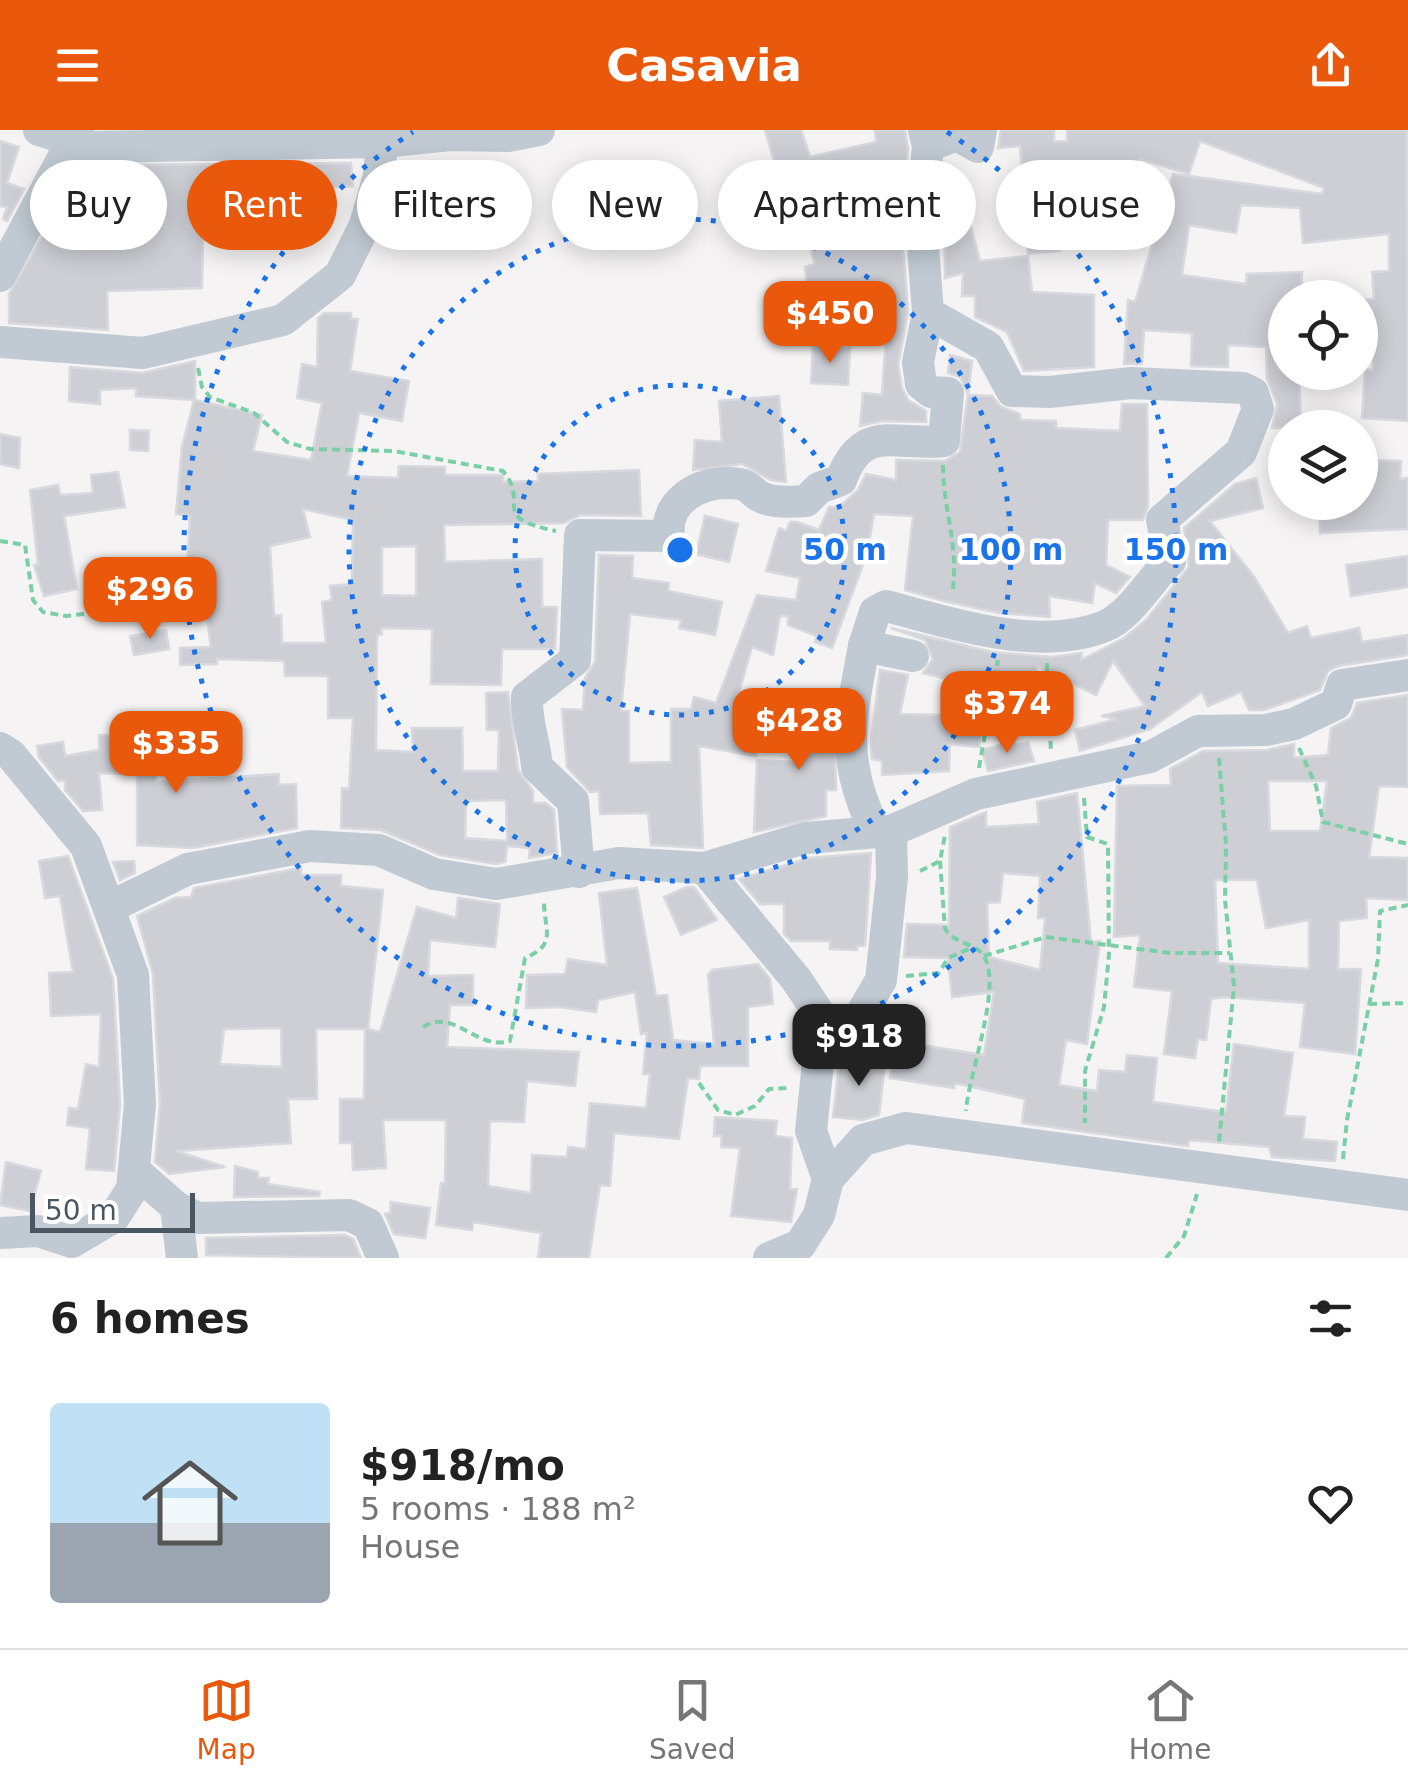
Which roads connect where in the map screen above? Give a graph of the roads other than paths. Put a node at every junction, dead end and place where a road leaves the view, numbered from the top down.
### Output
1 (39, 130) edge
2 (539, 130) edge
3 (981, 130) edge
4 (76, 134) edge
5 (926, 138) edge
6 (382, 142) junction
7 (0, 276) edge
8 (928, 313) junction
9 (0, 342) edge
10 (864, 646) junction
11 (912, 656) dead end
12 (1408, 674) edge
13 (0, 748) edge
14 (886, 841) junction
15 (704, 868) junction
16 (579, 872) junction
17 (110, 907) junction
18 (832, 1033) junction
19 (134, 1171) junction
20 (828, 1179) junction
21 (1408, 1195) edge
22 (176, 1207) junction
23 (0, 1233) edge
24 (182, 1258) edge
25 (383, 1258) edge
26 (769, 1258) edge

1 - 4 street
2 - 6 street
3 - 5 street
4 - 6 street
4 - 7 street
5 - 8 street
6 - 9 street
8 - 10 street
8 - 16 street
10 - 11 street
10 - 14 street
12 - 14 street
13 - 17 street
14 - 15 street
14 - 18 street
15 - 16 street
15 - 18 street
16 - 17 street
17 - 19 street
18 - 20 street
19 - 22 street
19 - 23 street
20 - 21 street
20 - 26 street
22 - 24 street
22 - 25 street

